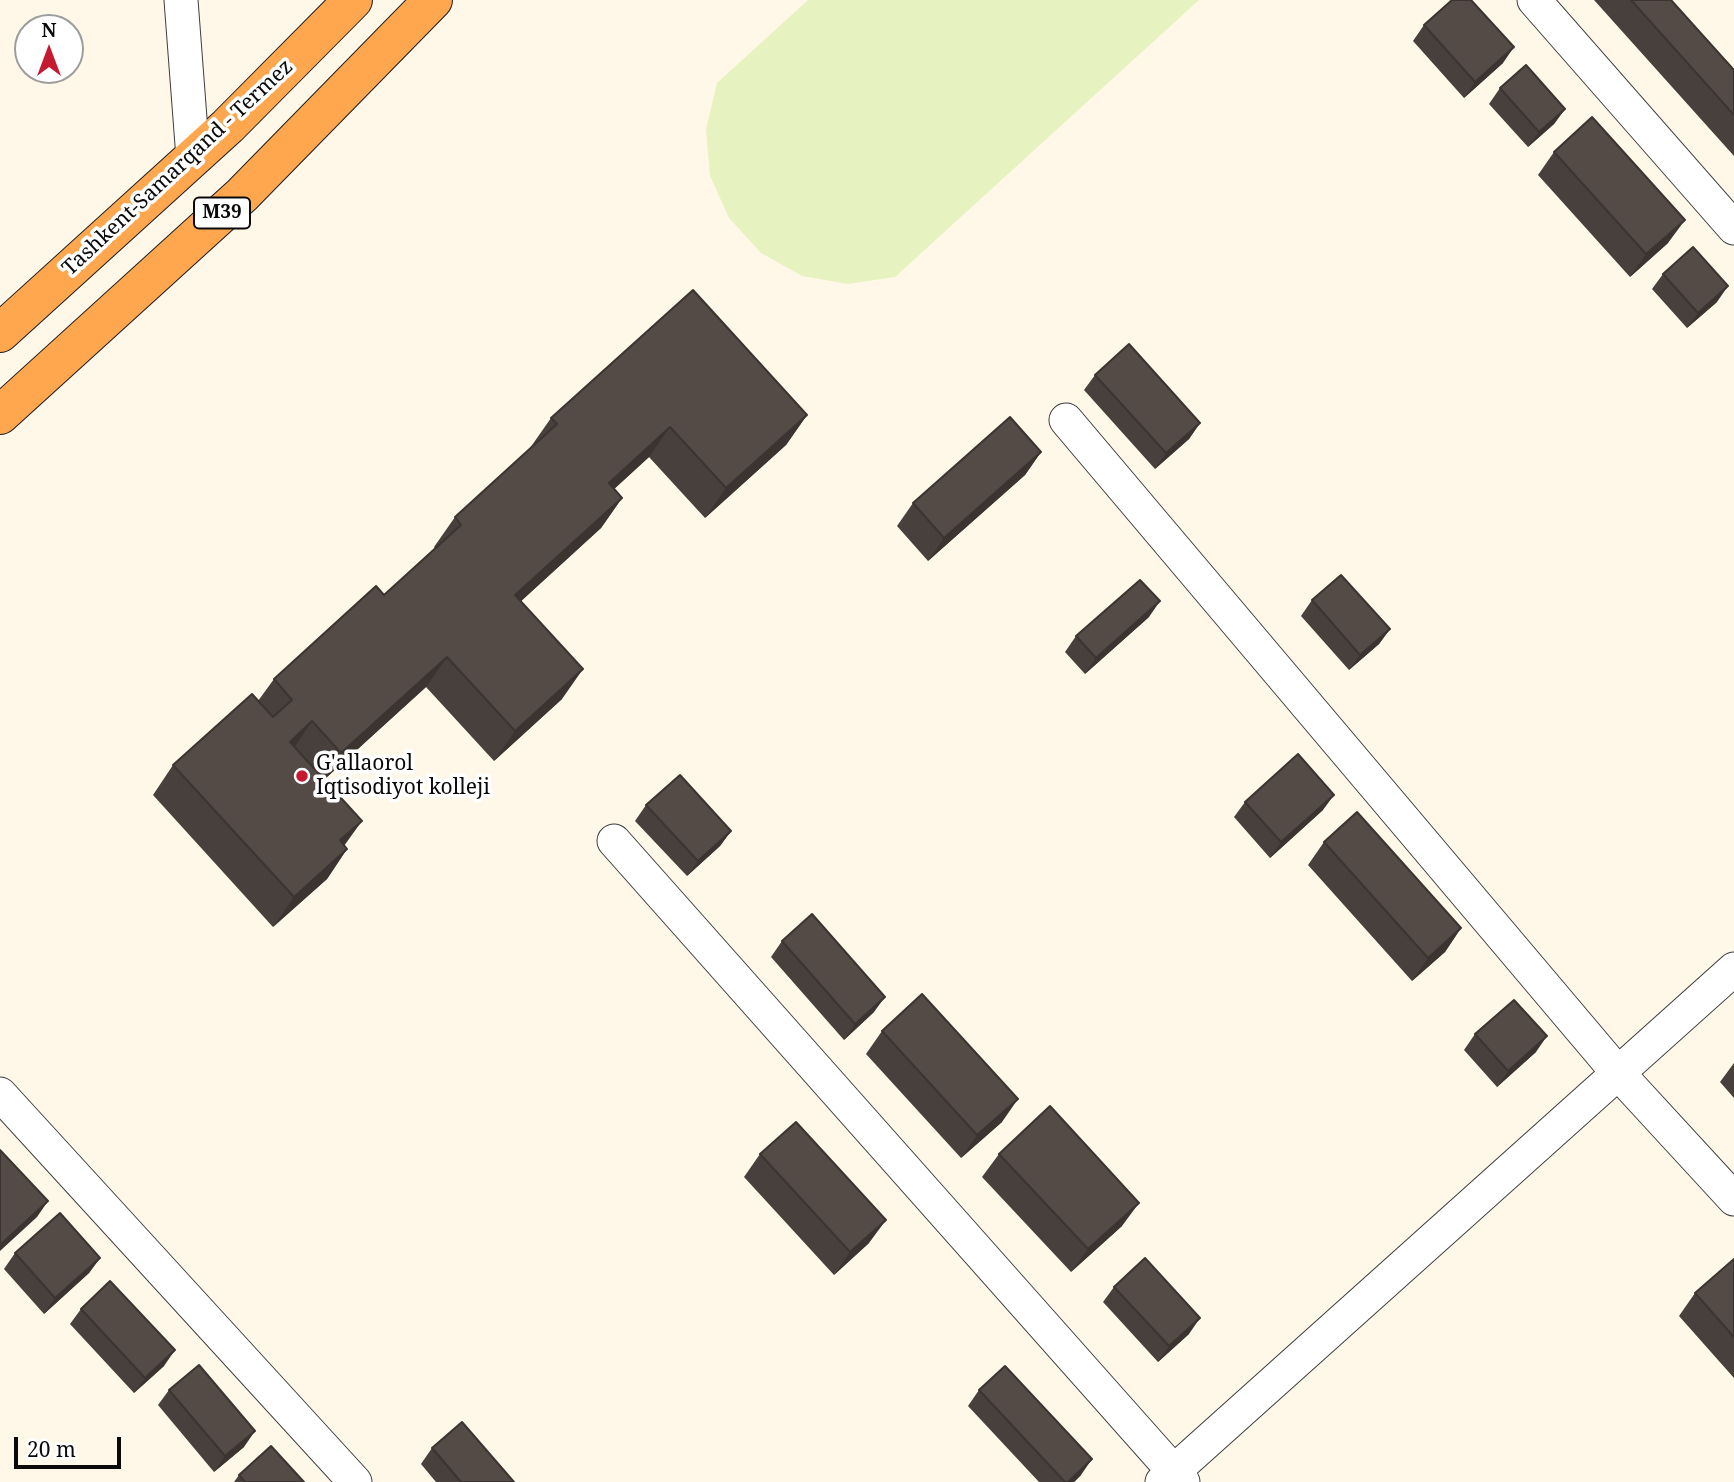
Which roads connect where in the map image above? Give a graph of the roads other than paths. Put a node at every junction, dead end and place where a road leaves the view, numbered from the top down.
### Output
1 (181, 0) edge
2 (354, 0) edge
3 (433, 0) edge
4 (1534, 0) edge
5 (193, 158) junction
6 (1734, 228) edge
7 (0, 333) edge
8 (0, 415) edge
9 (1066, 420) dead end
10 (614, 841) dead end
11 (1734, 969) edge
12 (1618, 1073) junction
13 (0, 1094) edge
14 (1734, 1199) edge
15 (1173, 1478) edge
16 (355, 1482) edge

1 - 5 street
2 - 5 highway, Tashkent-Samarqand - Termez / M39
3 - 8 highway, M39
4 - 6 street
5 - 7 highway, Tashkent-Samarqand - Termez / M39
9 - 12 street
10 - 15 street
11 - 12 street
12 - 14 street
12 - 15 street
13 - 16 street

